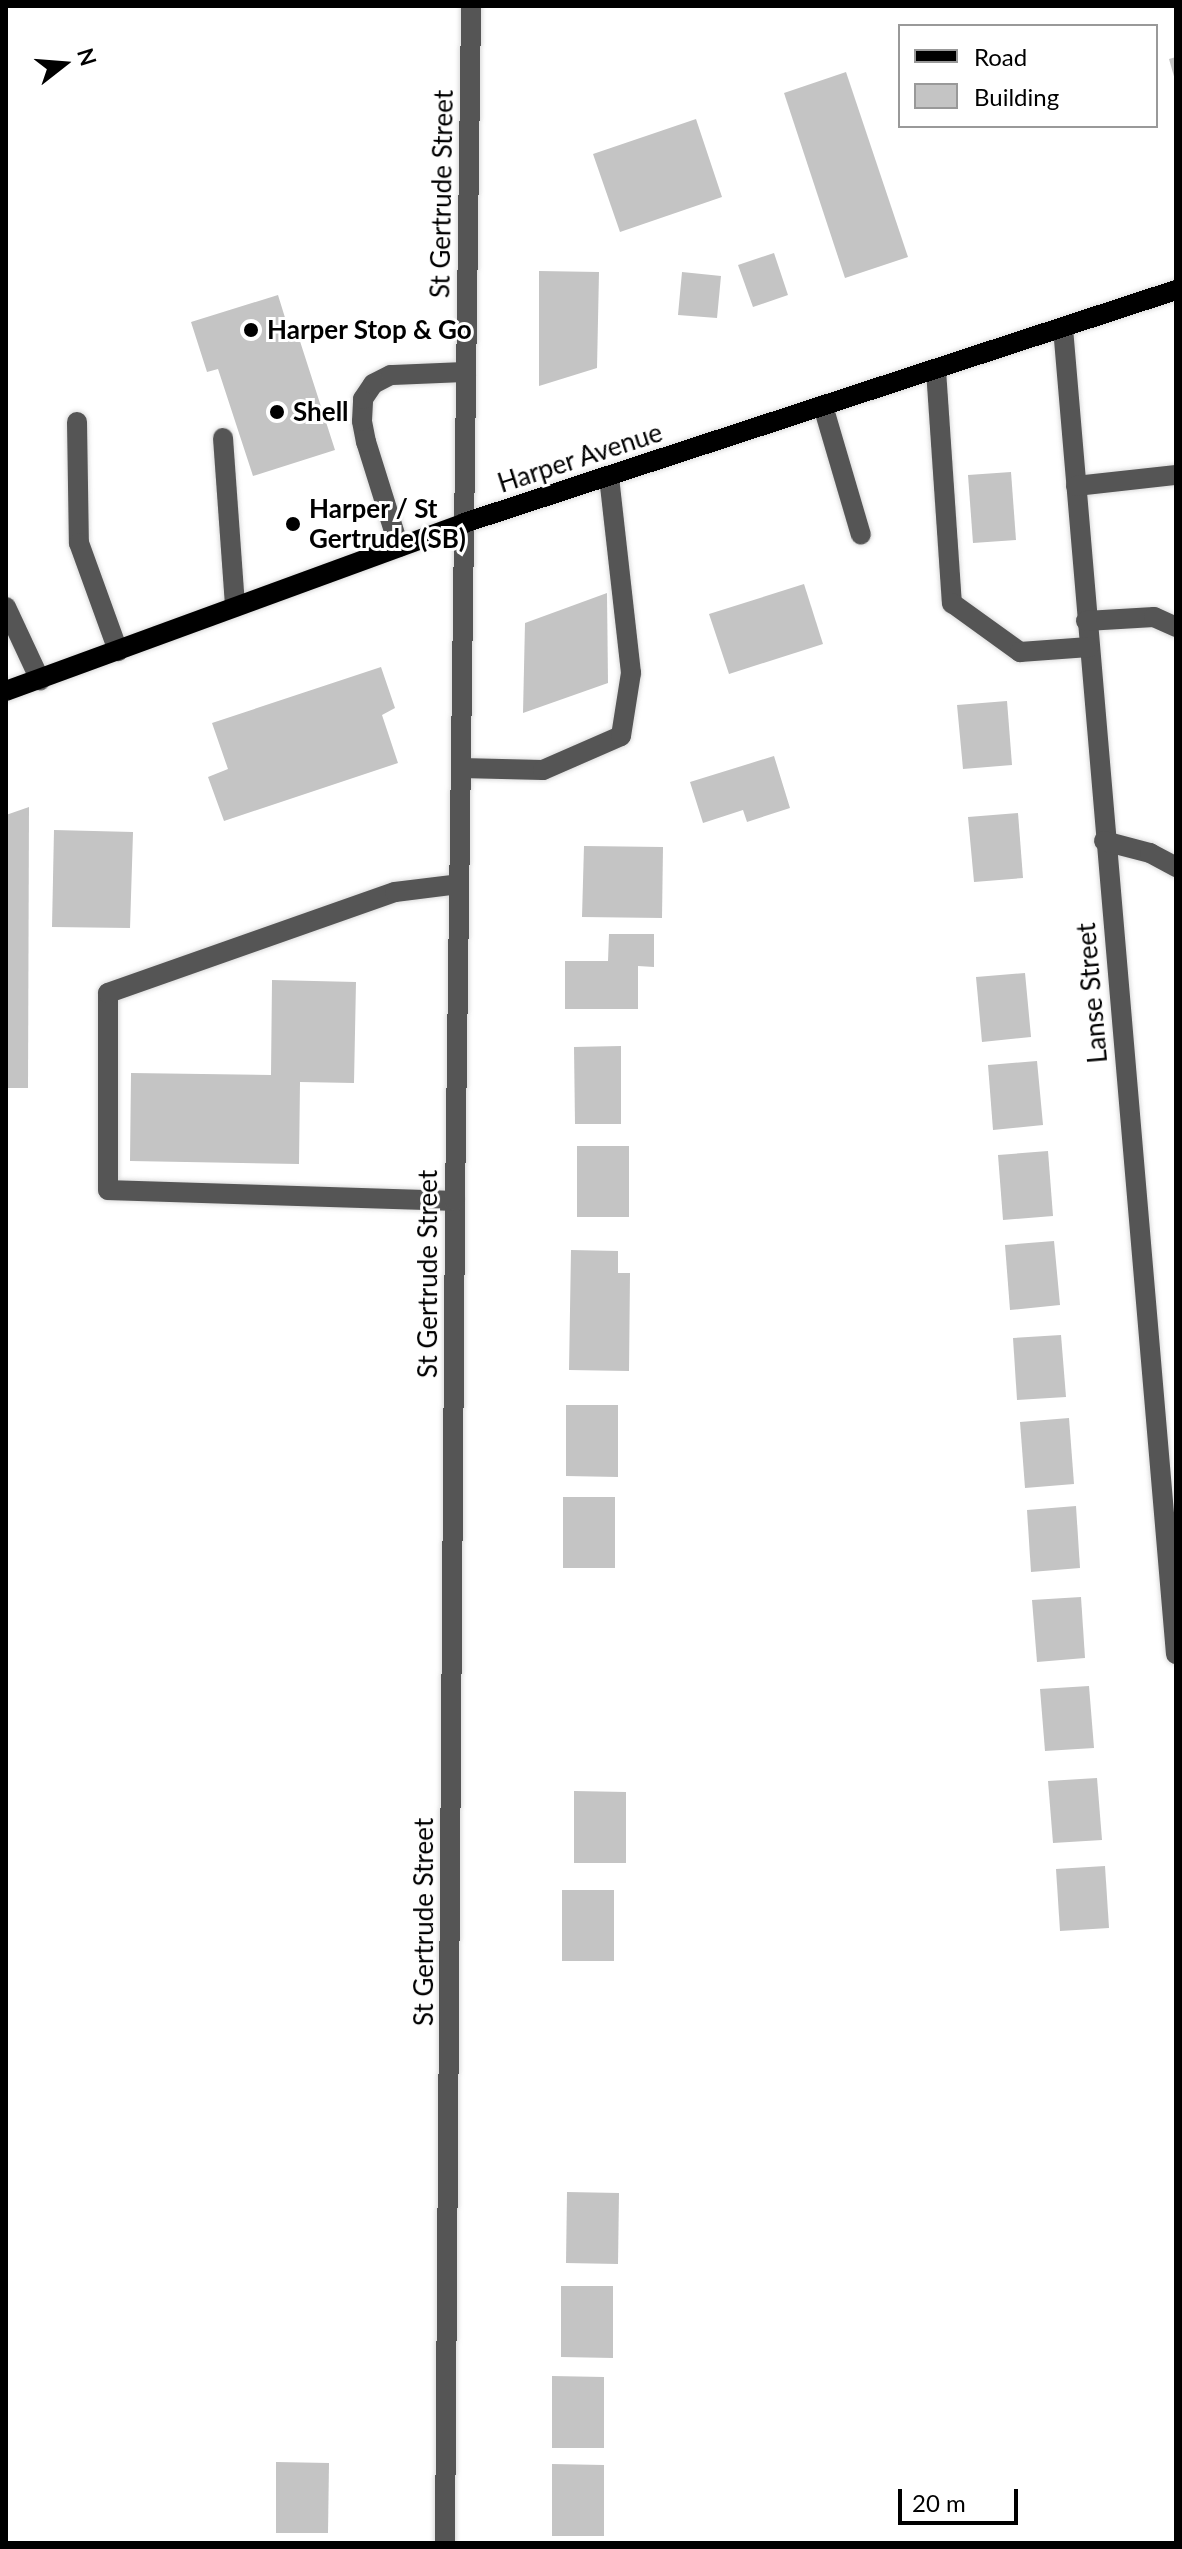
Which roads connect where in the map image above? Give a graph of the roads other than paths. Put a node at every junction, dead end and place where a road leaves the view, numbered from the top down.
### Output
1 (471, 6) edge
2 (1176, 290) edge
3 (1063, 328) junction
4 (936, 370) junction
5 (466, 372) junction
6 (823, 406) junction
7 (77, 422) dead end
8 (223, 438) dead end
9 (1176, 475) edge
10 (609, 476) junction
11 (1076, 486) junction
12 (464, 523) junction
13 (861, 535) dead end
14 (399, 547) junction
15 (6, 607) edge
16 (235, 607) junction
17 (1176, 610) edge
18 (1154, 617) junction
19 (1086, 621) junction
20 (1176, 627) edge
21 (1089, 647) junction
22 (118, 651) junction
23 (40, 680) junction
24 (6, 691) edge
25 (461, 768) junction
26 (1104, 841) junction
27 (1176, 867) edge
28 (459, 884) junction
29 (455, 1201) junction
30 (1168, 1460) edge
31 (1176, 1654) edge
32 (445, 2543) edge

1 - 5 street, St Gertrude Street
2 - 3 main road, Harper Avenue
3 - 4 main road, Harper Avenue
3 - 11 street, Lanse Street
4 - 6 main road, Harper Avenue
4 - 21 street
5 - 12 street, St Gertrude Street
5 - 14 street
6 - 10 main road, Harper Avenue
6 - 13 street
7 - 22 street
8 - 16 street
9 - 11 street
10 - 12 main road, Harper Avenue
10 - 25 street
11 - 19 street, Lanse Street
12 - 14 main road, Harper Avenue
12 - 25 street, St Gertrude Street
14 - 16 main road, Harper Avenue
15 - 23 street
16 - 22 main road, Harper Avenue
17 - 18 street
18 - 19 street
18 - 20 street
19 - 21 street, Lanse Street
21 - 26 street, Lanse Street
22 - 23 main road, Harper Avenue
23 - 24 main road, Harper Avenue
25 - 28 street, St Gertrude Street
26 - 27 street
26 - 30 street, Lanse Street
28 - 29 street, St Gertrude Street
28 - 29 street
29 - 32 street, St Gertrude Street
30 - 31 street, Lanse Street

